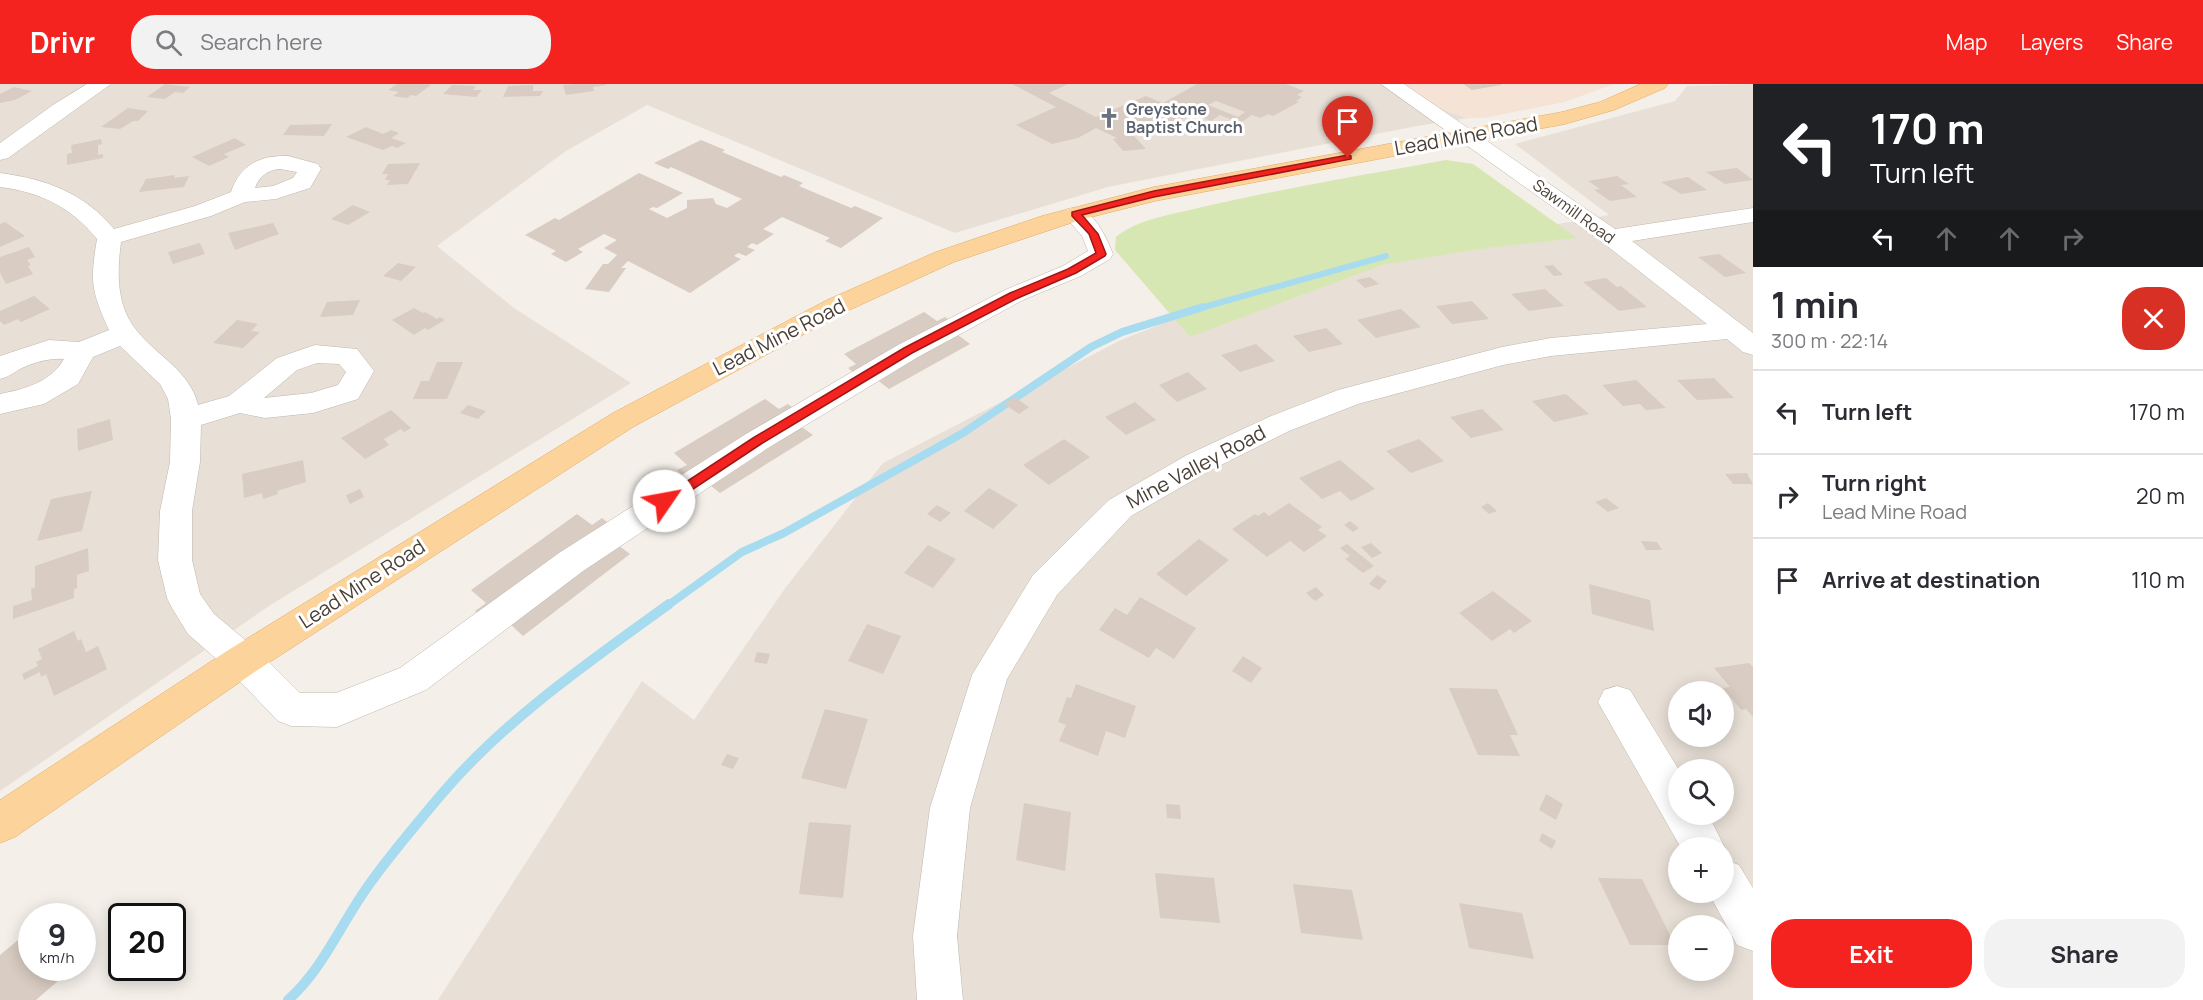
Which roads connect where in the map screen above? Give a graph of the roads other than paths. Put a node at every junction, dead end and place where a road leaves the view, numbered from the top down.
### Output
1 (101, 84) edge
2 (1391, 84) edge
3 (1658, 84) edge
4 (1469, 137) junction
5 (0, 153) edge
6 (0, 180) edge
7 (241, 196) dead end
8 (1076, 214) junction
9 (1753, 215) edge
10 (1611, 237) junction
11 (109, 238) junction
12 (124, 334) junction
13 (1743, 338) edge
14 (82, 351) junction
15 (0, 370) edge
16 (239, 403) dead end
17 (0, 404) edge
18 (186, 419) junction
19 (243, 660) junction
20 (1617, 702) dead end
21 (1668, 787) edge
22 (0, 823) edge
23 (1734, 897) edge
24 (1753, 929) edge
25 (940, 1000) edge

1 - 5 street
2 - 4 street, Sawmill Road
3 - 4 main road, Lead Mine Road
4 - 8 main road, Lead Mine Road
4 - 10 street, Sawmill Road
6 - 11 street
7 - 11 street
8 - 19 main road, Lead Mine Road
8 - 19 street
9 - 10 street
10 - 13 street, Sawmill Road
11 - 12 street
12 - 14 street
12 - 18 street
13 - 25 street, Mine Valley Road
14 - 15 street
14 - 17 street
16 - 18 street
18 - 19 street
19 - 22 main road, Lead Mine Road
20 - 21 street
23 - 24 street

